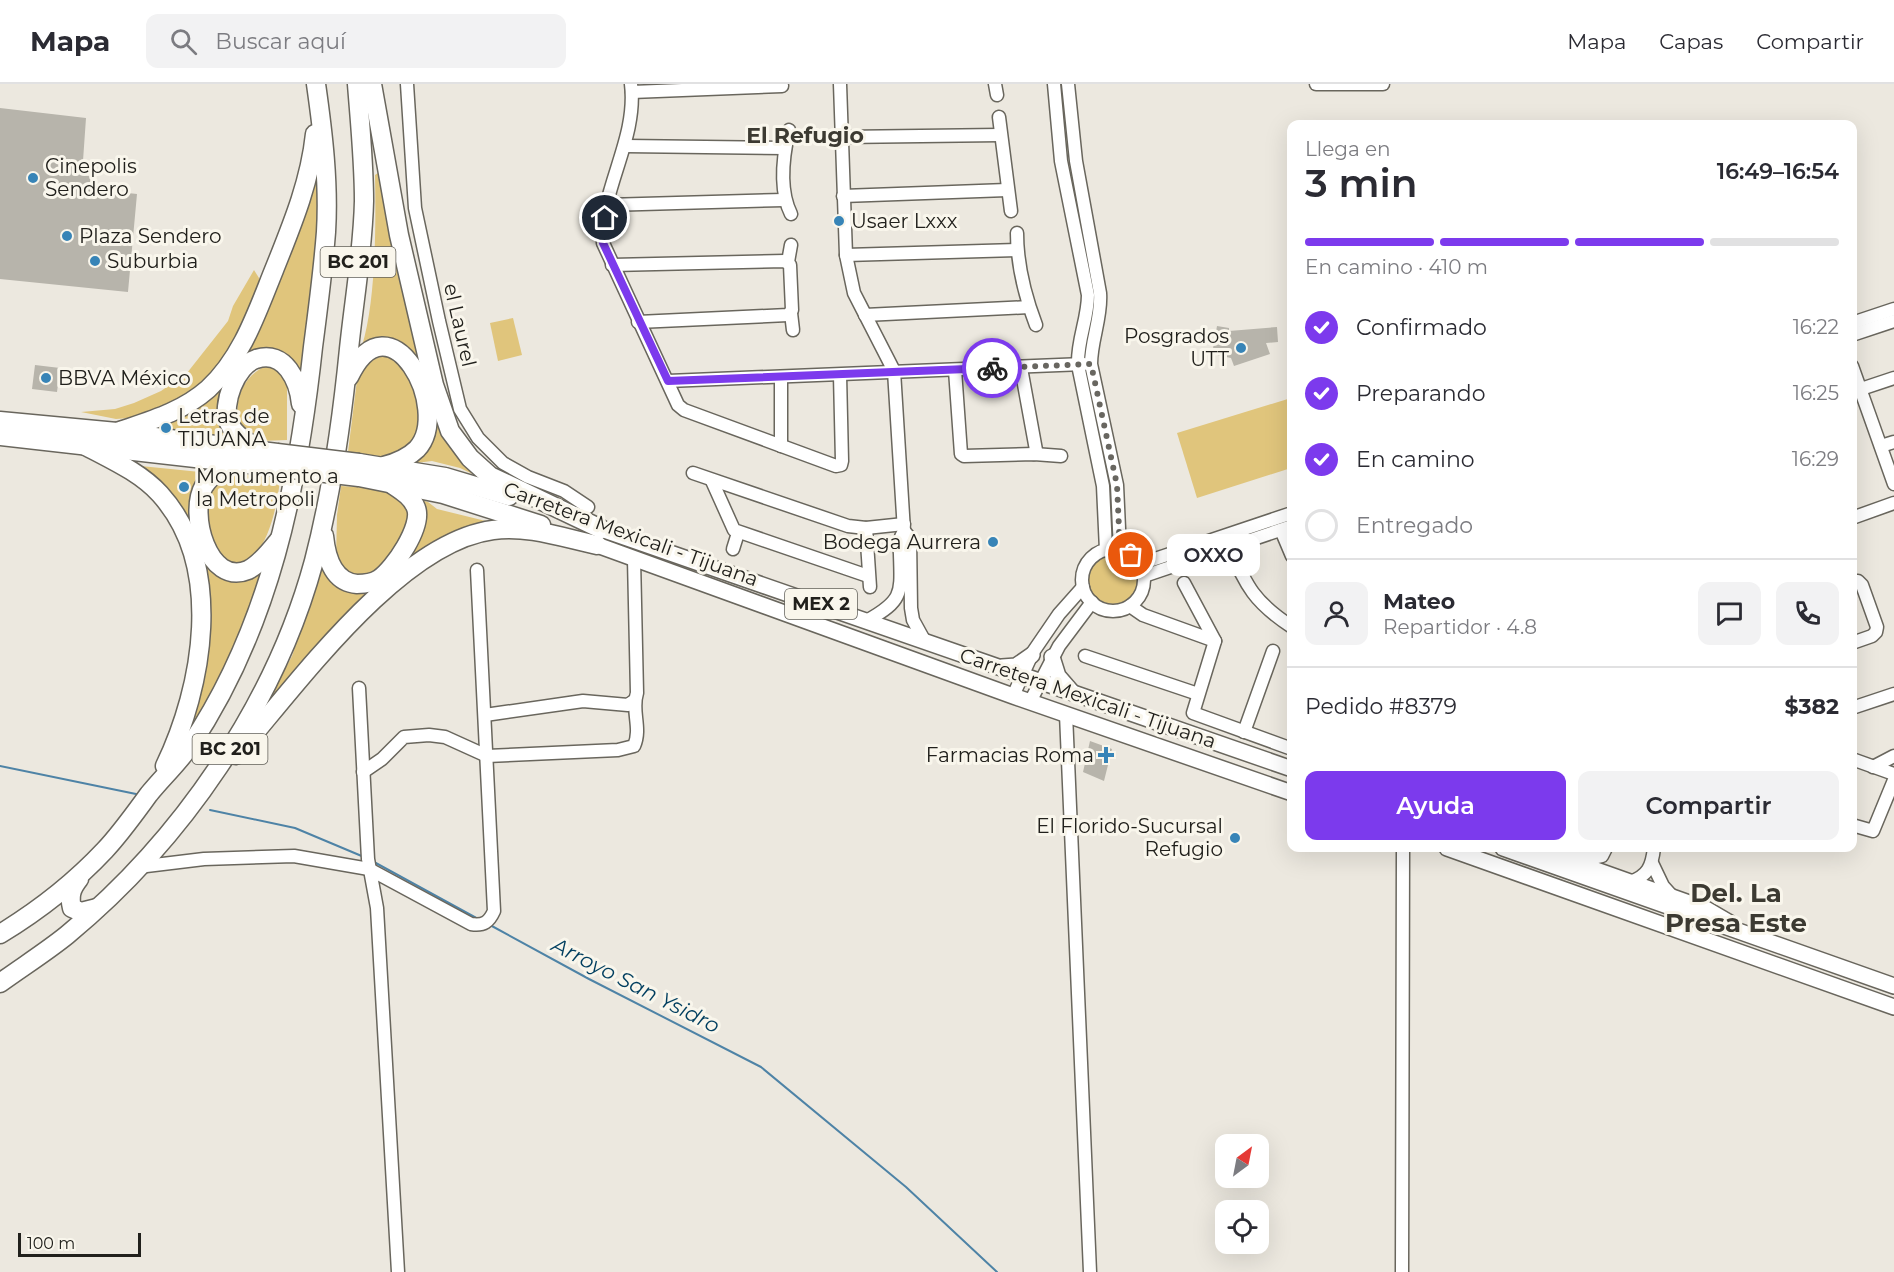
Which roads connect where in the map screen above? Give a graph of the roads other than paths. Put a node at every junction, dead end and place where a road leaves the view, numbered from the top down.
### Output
1 (316, 84) edge
2 (357, 84) edge
3 (372, 84) edge
4 (407, 84) edge
5 (840, 84) edge
6 (1054, 84) edge
7 (1068, 84) edge
8 (1316, 84) edge
9 (1345, 84) edge
10 (1383, 84) edge
11 (632, 88) edge
12 (784, 88) edge
13 (999, 117) dead end
14 (360, 121) junction
15 (789, 130) dead end
16 (1000, 135) junction
17 (842, 137) junction
18 (626, 146) junction
19 (785, 148) junction
20 (387, 168) junction
21 (1007, 190) junction
22 (843, 196) junction
23 (784, 200) junction
24 (607, 205) junction
25 (1011, 211) dead end
26 (791, 214) dead end
27 (1017, 233) dead end
28 (791, 245) dead end
29 (1017, 250) junction
30 (846, 255) junction
31 (788, 262) junction
32 (612, 265) junction
33 (1029, 307) junction
34 (1894, 309) edge
35 (791, 313) junction
36 (865, 315) junction
37 (638, 321) junction
38 (1857, 321) edge
39 (1894, 321) edge
40 (1036, 325) dead end
41 (793, 330) dead end
42 (1857, 333) edge
43 (1078, 364) junction
44 (1091, 364) junction
45 (1021, 368) junction
46 (955, 370) junction
47 (894, 371) junction
48 (840, 375) junction
49 (781, 377) junction
50 (1894, 378) edge
51 (1857, 379) edge
52 (668, 381) junction
53 (346, 384) junction
54 (1861, 389) junction
55 (0, 421) edge
56 (304, 430) junction
57 (117, 432) junction
58 (0, 436) edge
59 (1894, 442) edge
60 (84, 445) junction
61 (781, 446) junction
62 (1881, 446) junction
63 (1034, 454) junction
64 (1061, 456) dead end
65 (273, 458) junction
66 (239, 463) junction
67 (693, 473) dead end
68 (386, 474) junction
69 (712, 481) junction
70 (1894, 484) edge
71 (1894, 503) edge
72 (588, 507) dead end
73 (1287, 515) edge
74 (1857, 516) edge
75 (322, 527) junction
76 (866, 528) junction
77 (904, 528) junction
78 (1286, 528) edge
79 (284, 531) junction
80 (738, 533) junction
81 (599, 537) junction
82 (1229, 547) junction
83 (733, 549) dead end
84 (1106, 550) junction
85 (1120, 550) junction
86 (634, 559) junction
87 (477, 570) dead end
88 (1142, 570) junction
89 (1857, 581) edge
90 (1184, 583) dead end
91 (1083, 587) junction
92 (1092, 602) junction
93 (1130, 606) junction
94 (868, 621) junction
95 (1287, 624) edge
96 (924, 640) junction
97 (1215, 640) junction
98 (1857, 641) edge
99 (1273, 651) dead end
100 (1032, 656) junction
101 (1085, 656) dead end
102 (1052, 657) junction
103 (999, 667) junction
104 (1023, 675) junction
105 (1040, 681) junction
106 (359, 688) dead end
107 (1073, 693) junction
108 (1198, 694) junction
109 (1894, 694) edge
110 (1013, 696) junction
111 (635, 700) junction
112 (1030, 702) junction
113 (1857, 706) edge
114 (1066, 714) junction
115 (485, 716) junction
116 (1122, 732) junction
117 (1244, 732) junction
118 (1204, 737) junction
119 (1287, 747) edge
120 (487, 756) junction
121 (1894, 756) edge
122 (1857, 761) edge
123 (1873, 766) junction
124 (1287, 767) edge
125 (363, 772) junction
126 (1894, 774) edge
127 (1894, 780) edge
128 (155, 786) junction
129 (1287, 791) edge
130 (203, 792) junction
131 (1857, 826) edge
132 (1403, 852) edge
133 (1458, 852) edge
134 (1514, 852) edge
135 (1544, 852) edge
136 (1581, 852) edge
137 (1604, 852) edge
138 (1653, 852) edge
139 (1652, 863) junction
140 (138, 867) junction
141 (369, 869) junction
142 (85, 870) junction
143 (1630, 882) junction
144 (1672, 896) junction
145 (97, 908) junction
146 (1741, 933) junction
147 (0, 934) edge
148 (0, 983) edge
149 (1894, 986) edge
150 (1894, 1007) edge
151 (398, 1272) edge
152 (1090, 1272) edge
153 (1402, 1272) edge

1 - 56 highway, BC 201
1 - 57 highway
2 - 14 highway, BC 201
3 - 20 highway
4 - 72 street, el Laurel
5 - 17 street
6 - 43 street
7 - 44 street
8 - 9 street
9 - 10 street
11 - 12 street
11 - 18 street
13 - 16 street
14 - 20 highway
14 - 53 highway, BC 201
15 - 19 street
16 - 17 street
16 - 21 street
17 - 22 street
18 - 19 street
18 - 24 street
19 - 23 street
20 - 81 highway
21 - 22 street
21 - 25 street
22 - 30 street
23 - 24 street
23 - 26 street
24 - 32 street
27 - 29 street
28 - 31 street
29 - 30 street
29 - 33 street
30 - 36 street
31 - 32 street
31 - 35 street
32 - 37 street
33 - 36 street
33 - 40 street
34 - 38 street
35 - 37 street
35 - 41 street
36 - 47 street
37 - 52 street
39 - 42 street
43 - 44 street
43 - 45 street
43 - 84 street
44 - 85 street
45 - 46 street
45 - 63 street
46 - 47 street
46 - 63 street
47 - 48 street
47 - 77 street
48 - 49 street
48 - 61 street
49 - 52 street
49 - 61 street
50 - 54 street
51 - 54 street
52 - 61 street
53 - 68 highway
53 - 75 highway, BC 201
54 - 62 street
55 - 57 highway, Carretera Mexicali - Tijuana / MEX 2
56 - 65 highway
56 - 79 highway, BC 201
57 - 65 highway, Carretera Mexicali - Tijuana / MEX 2
58 - 60 highway, Carretera Mexicali - Tijuana / MEX 2
59 - 62 street
60 - 66 highway, Carretera Mexicali - Tijuana / MEX 2
60 - 128 highway
62 - 70 street
63 - 64 street
65 - 66 highway, Carretera Mexicali - Tijuana / MEX 2
65 - 68 highway, Carretera Mexicali - Tijuana / MEX 2, bridge
66 - 79 highway
67 - 69 street
68 - 75 highway
68 - 81 highway, Carretera Mexicali - Tijuana / MEX 2
69 - 76 street
69 - 80 street
71 - 74 street
73 - 88 street
75 - 130 highway, BC 201
76 - 77 street
76 - 80 street
77 - 94 street
77 - 96 street
78 - 82 street
79 - 128 highway, BC 201
80 - 83 street
81 - 86 main road, Carretera Mexicali - Tijuana / MEX 2
81 - 94 main road, Carretera Mexicali - Tijuana / MEX 2
81 - 130 highway
82 - 88 street
82 - 95 street
84 - 85 street
84 - 91 street
85 - 88 street
86 - 110 main road, Carretera Mexicali - Tijuana / MEX 2
86 - 111 street
87 - 115 street
88 - 93 street
89 - 98 street
90 - 97 street
91 - 92 street
91 - 100 street
92 - 93 street
92 - 102 street
93 - 97 street
94 - 96 main road, Carretera Mexicali - Tijuana / MEX 2
96 - 103 main road, Carretera Mexicali - Tijuana / MEX 2
97 - 108 street
99 - 117 street
100 - 103 main road
100 - 104 street
101 - 108 street
102 - 105 street
102 - 107 main road
103 - 104 main road, Carretera Mexicali - Tijuana / MEX 2
104 - 105 main road, Carretera Mexicali - Tijuana / MEX 2
104 - 110 street
105 - 107 main road, Carretera Mexicali - Tijuana / MEX 2
105 - 112 street
106 - 125 street
107 - 118 main road, Carretera Mexicali - Tijuana / MEX 2
108 - 117 street
109 - 113 street
110 - 112 main road, Carretera Mexicali - Tijuana / MEX 2
111 - 115 street
111 - 120 street
112 - 114 main road, Carretera Mexicali - Tijuana / MEX 2
114 - 116 main road, Carretera Mexicali - Tijuana / MEX 2
114 - 152 street
115 - 120 street
116 - 118 main road
116 - 129 main road, Carretera Mexicali - Tijuana / MEX 2
117 - 119 street
118 - 124 main road, Carretera Mexicali - Tijuana / MEX 2
120 - 125 street
120 - 141 street
121 - 123 street
122 - 123 street
123 - 126 street
125 - 141 street
127 - 131 street
128 - 142 highway, BC 201
130 - 140 highway, BC 201
132 - 153 street
133 - 150 main road
134 - 146 main road
135 - 143 main road
136 - 137 street
138 - 139 street
139 - 143 street
139 - 144 street
140 - 141 street
140 - 145 highway, BC 201
141 - 151 street
142 - 145 highway
142 - 147 highway, BC 201
143 - 144 main road
144 - 146 main road
145 - 148 highway, BC 201
146 - 149 main road

